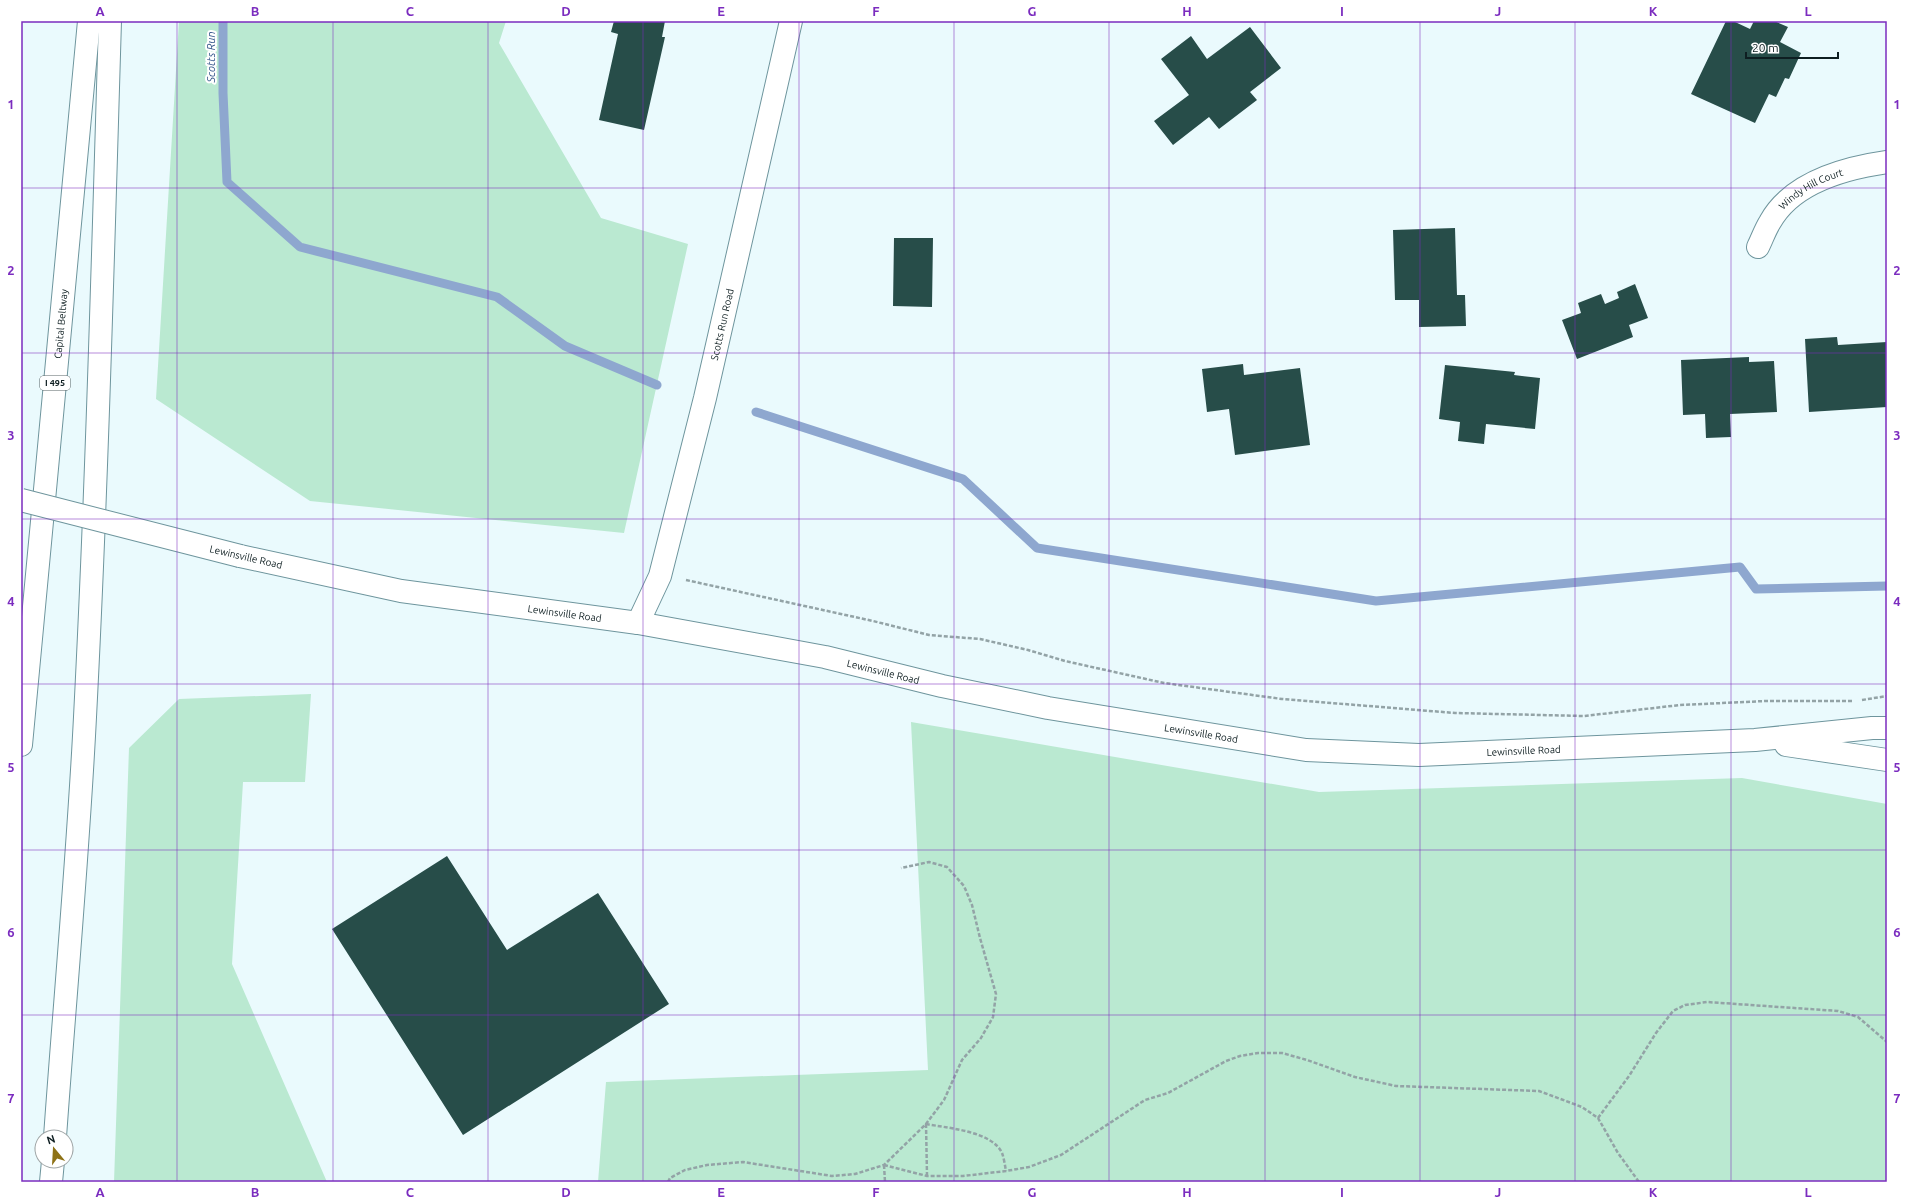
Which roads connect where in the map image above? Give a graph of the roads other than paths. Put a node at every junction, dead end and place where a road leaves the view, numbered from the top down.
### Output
1 (90, 21) edge
2 (110, 21) edge
3 (790, 21) edge
4 (1887, 162) edge
5 (1758, 248) dead end
6 (21, 500) edge
7 (638, 623) junction
8 (1887, 728) edge
9 (1755, 740) junction
10 (21, 745) edge
11 (1887, 760) edge
12 (56, 1129) edge
13 (52, 1169) edge
14 (51, 1182) edge

1 - 10 main road, Capital Beltway / I 495
2 - 12 main road
3 - 7 main road, Scotts Run Road
4 - 5 main road, Windy Hill Court
6 - 7 main road, Lewinsville Road, bridge
7 - 9 main road, Lewinsville Road
8 - 9 main road, Lewinsville Road
9 - 11 main road, Lewinsville Road
13 - 14 main road

